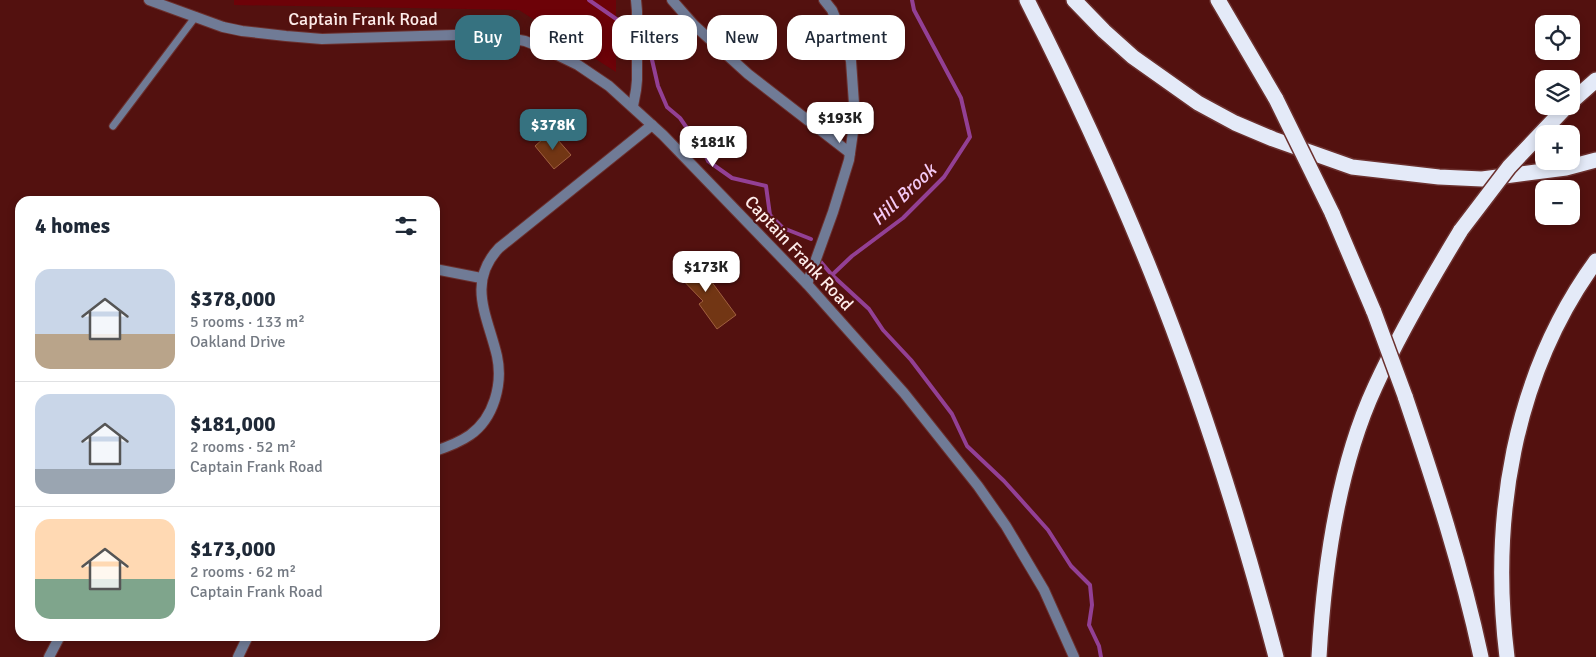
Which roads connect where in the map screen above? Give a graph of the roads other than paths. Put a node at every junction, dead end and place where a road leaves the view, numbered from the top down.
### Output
1 (149, 0) edge
2 (636, 0) edge
3 (672, 0) edge
4 (824, 0) edge
5 (1028, 0) edge
6 (1074, 0) edge
7 (1218, 0) edge
8 (196, 16) junction
9 (1596, 80) edge
10 (1580, 94) edge
11 (632, 106) junction
12 (1559, 115) edge
13 (652, 125) junction
14 (113, 126) dead end
15 (850, 153) junction
16 (1596, 160) edge
17 (1596, 261) edge
18 (440, 270) edge
19 (482, 278) junction
20 (807, 284) junction
21 (440, 449) edge
22 (58, 641) edge
23 (246, 641) edge
24 (50, 657) edge
25 (238, 657) edge
26 (1074, 657) edge
27 (1276, 657) edge
28 (1319, 657) edge
29 (1481, 657) edge
30 (1507, 657) edge

1 - 8 street, Captain Frank Road
2 - 11 street
3 - 15 street
4 - 15 street
5 - 27 highway
6 - 16 highway
7 - 29 highway, bridge
8 - 11 street, Captain Frank Road
8 - 14 lane
9 - 10 highway
11 - 13 street, Captain Frank Road
12 - 28 highway, bridge
13 - 19 street
13 - 20 street, Captain Frank Road
15 - 20 street
17 - 30 highway
18 - 19 street
19 - 21 street
20 - 26 street, Captain Frank Road
22 - 24 street
23 - 25 street

